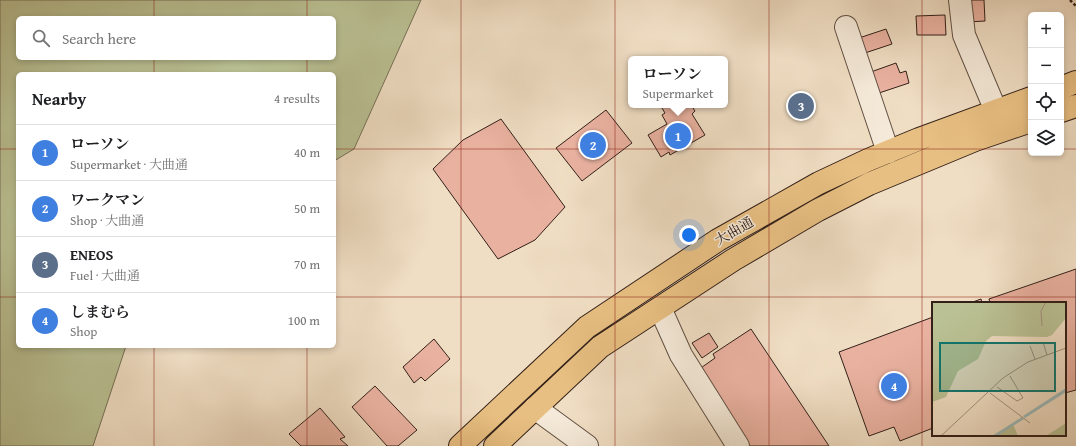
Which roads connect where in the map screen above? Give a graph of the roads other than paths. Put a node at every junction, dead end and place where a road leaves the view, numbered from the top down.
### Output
1 (960, 0) edge
2 (846, 27) dead end
3 (1076, 82) edge
4 (1064, 87) edge
5 (1028, 99) edge
6 (1076, 106) edge
7 (1064, 110) edge
8 (996, 111) junction
9 (1028, 122) edge
10 (888, 152) junction
11 (660, 308) junction
12 (535, 408) junction
13 (460, 446) edge
14 (495, 446) edge
15 (587, 446) edge
16 (738, 446) edge

1 - 8 lane
2 - 10 lane
3 - 4 main road
5 - 8 main road, 大曲通
6 - 7 main road
8 - 10 main road, 大曲通
9 - 11 main road, 大曲通
10 - 13 main road, 大曲通
11 - 12 main road, 大曲通
11 - 16 lane
12 - 14 main road, 大曲通
12 - 15 lane

